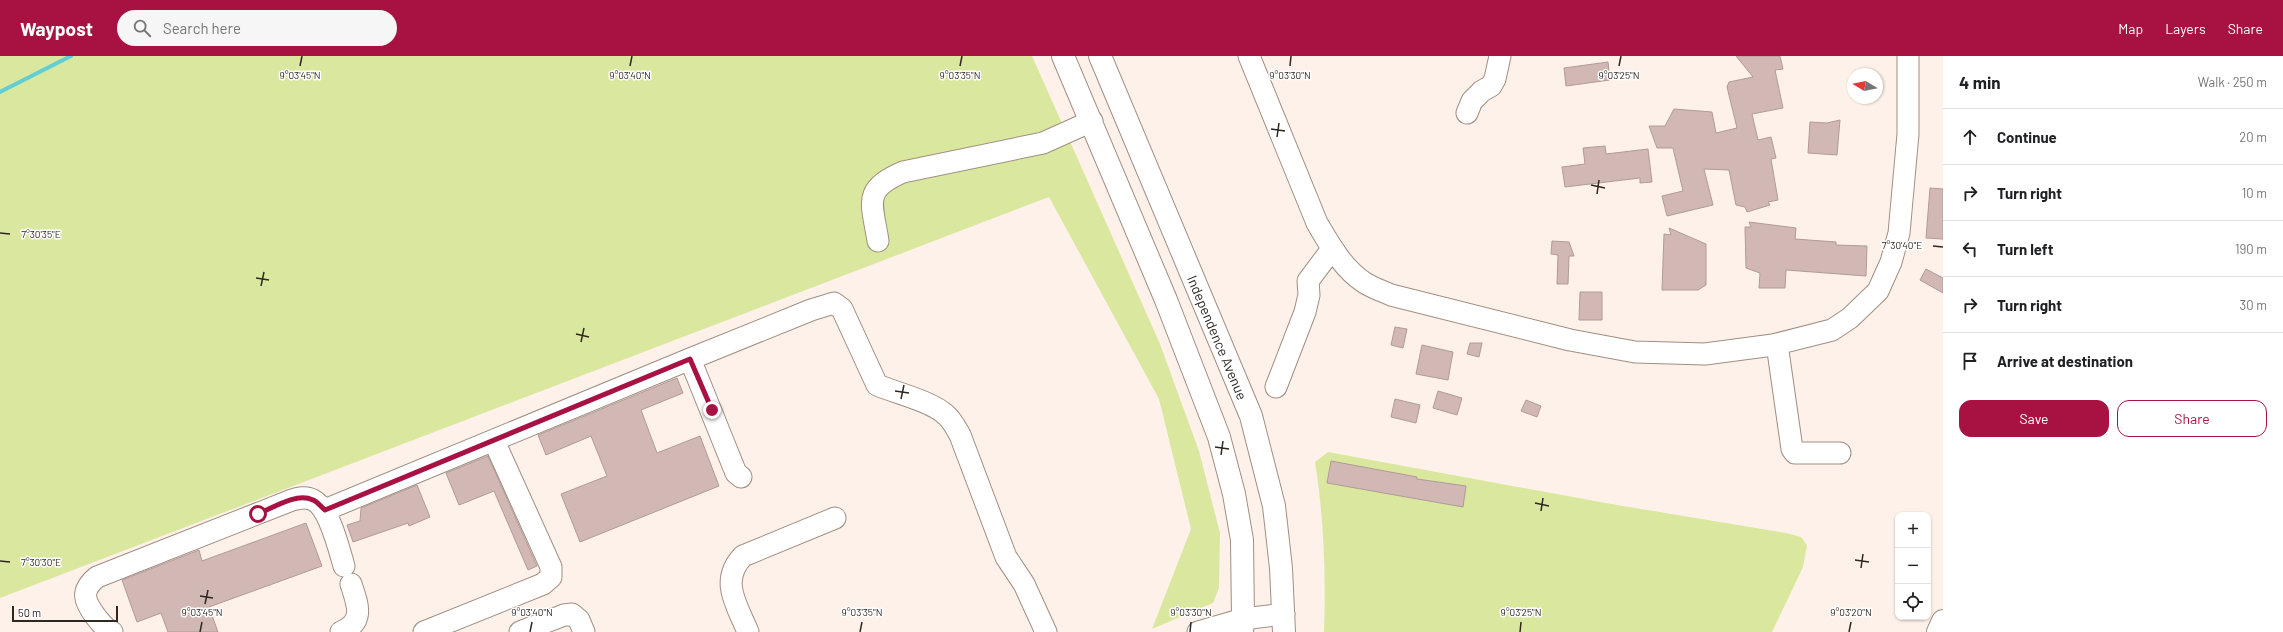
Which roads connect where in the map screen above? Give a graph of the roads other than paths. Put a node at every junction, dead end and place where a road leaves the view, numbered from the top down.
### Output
1 (1063, 56) edge
2 (1100, 56) edge
3 (1249, 56) edge
4 (1500, 56) edge
5 (1908, 56) edge
6 (1467, 113) dead end
7 (1092, 121) junction
8 (878, 241) dead end
9 (1332, 249) junction
10 (1777, 344) junction
11 (690, 359) junction
12 (1276, 387) dead end
13 (494, 441) junction
14 (1840, 453) dead end
15 (741, 477) dead end
16 (325, 510) junction
17 (835, 518) dead end
18 (1943, 621) edge
19 (1284, 623) edge
20 (1242, 626) edge
21 (112, 632) edge
22 (341, 632) edge
23 (424, 632) edge
24 (520, 632) edge
25 (584, 632) edge
26 (748, 632) edge
27 (1046, 632) edge
28 (1198, 632) edge
29 (1938, 632) edge

1 - 7 main road
2 - 19 main road, Independence Avenue
3 - 9 street
4 - 6 street
5 - 10 street
7 - 8 street
7 - 20 main road
9 - 10 street
9 - 12 street
10 - 14 street
11 - 13 street
11 - 15 street
11 - 27 street
13 - 16 street
13 - 23 street
16 - 21 street
16 - 22 street
17 - 26 street
18 - 29 main road
19 - 20 street
20 - 28 street
24 - 25 street

